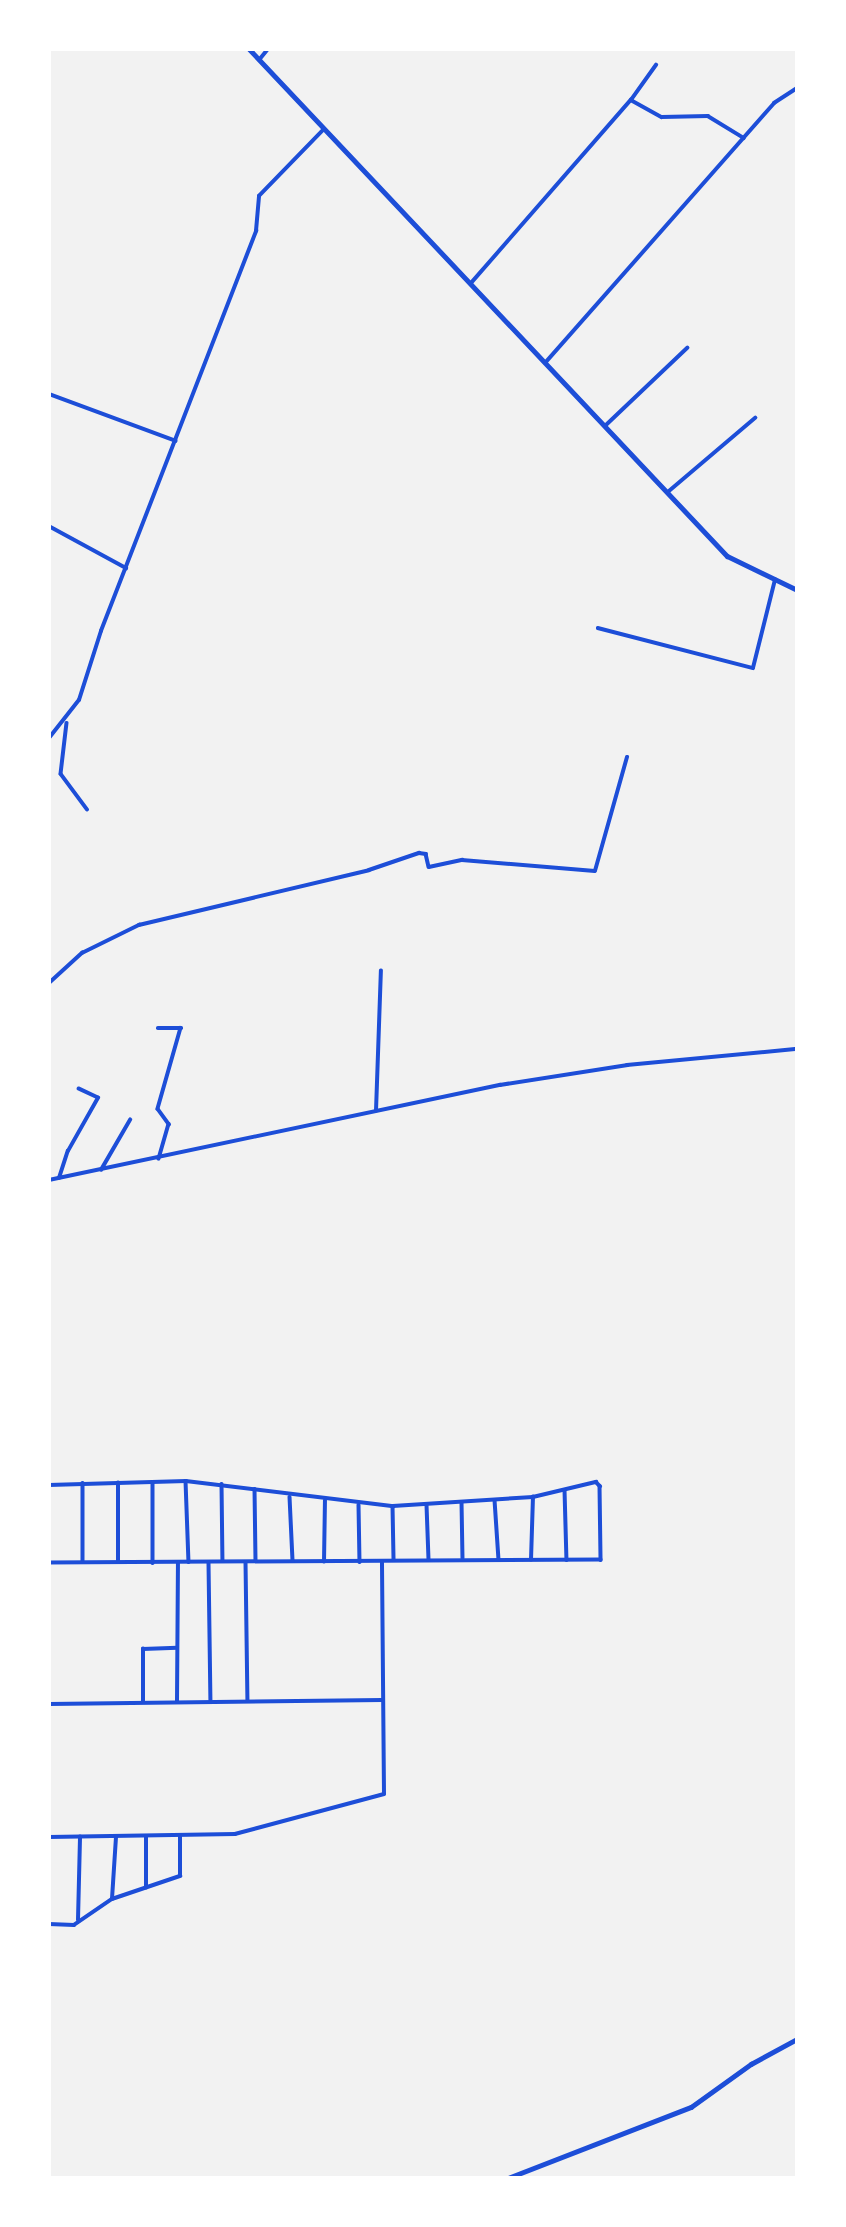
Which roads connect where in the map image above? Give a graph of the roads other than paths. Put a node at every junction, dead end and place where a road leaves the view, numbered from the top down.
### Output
1 (249, 49) edge
2 (268, 49) edge
3 (259, 60) junction
4 (656, 65) dead end
5 (797, 88) edge
6 (631, 100) junction
7 (324, 129) junction
8 (744, 138) junction
9 (472, 282) junction
10 (687, 348) dead end
11 (546, 362) junction
12 (49, 394) edge
13 (755, 418) dead end
14 (606, 425) junction
15 (176, 441) junction
16 (669, 491) junction
17 (49, 526) edge
18 (126, 568) junction
19 (775, 580) junction
20 (797, 590) edge
21 (598, 628) dead end
22 (67, 721) junction
23 (49, 738) edge
24 (627, 757) dead end
25 (87, 809) dead end
26 (381, 971) dead end
27 (49, 983) edge
28 (158, 1028) dead end
29 (797, 1049) edge
30 (79, 1089) dead end
31 (376, 1111) junction
32 (130, 1119) dead end
33 (159, 1159) junction
34 (101, 1170) junction
35 (59, 1178) junction
36 (49, 1180) edge
37 (186, 1481) junction
38 (153, 1482) junction
39 (83, 1483) junction
40 (118, 1483) junction
41 (222, 1484) junction
42 (49, 1485) edge
43 (255, 1489) junction
44 (565, 1490) junction
45 (290, 1496) junction
46 (533, 1497) junction
47 (495, 1500) junction
48 (325, 1501) junction
49 (462, 1502) junction
50 (359, 1504) junction
51 (427, 1505) junction
52 (393, 1506) junction
53 (49, 1510) edge
54 (463, 1558) junction
55 (394, 1560) junction
56 (429, 1560) junction
57 (499, 1560) junction
58 (531, 1560) junction
59 (567, 1560) junction
60 (223, 1561) junction
61 (246, 1561) junction
62 (256, 1561) junction
63 (293, 1561) junction
64 (118, 1562) junction
65 (190, 1562) junction
66 (324, 1562) junction
67 (360, 1562) junction
68 (382, 1562) junction
69 (49, 1563) edge
70 (83, 1563) junction
71 (153, 1563) junction
72 (178, 1563) junction
73 (209, 1563) junction
74 (49, 1599) edge
75 (177, 1648) junction
76 (211, 1700) junction
77 (248, 1700) junction
78 (382, 1700) junction
79 (143, 1701) junction
80 (177, 1701) junction
81 (49, 1704) edge
82 (49, 1837) edge
83 (80, 1837) junction
84 (116, 1837) junction
85 (146, 1837) junction
86 (180, 1837) junction
87 (146, 1888) junction
88 (112, 1899) junction
89 (79, 1920) junction
90 (49, 1924) edge
91 (797, 2039) edge
92 (508, 2178) edge

1 - 3 main road
2 - 3 street
3 - 7 main road
4 - 6 street
5 - 8 street
6 - 8 street
6 - 9 street
7 - 9 main road
7 - 15 street
8 - 11 street
9 - 11 main road
10 - 14 street
11 - 14 main road
12 - 15 street
13 - 16 street
14 - 16 main road
15 - 18 street
16 - 19 main road
17 - 18 street
18 - 22 street
19 - 20 main road
19 - 21 street
22 - 23 street
22 - 25 street
24 - 27 street
26 - 31 street
28 - 33 street
29 - 31 street
30 - 35 street
31 - 33 street
32 - 34 street
33 - 34 street
34 - 35 street
35 - 36 street
37 - 38 street
37 - 41 street
37 - 65 street
38 - 40 street
38 - 71 street
39 - 40 street
39 - 42 street
39 - 70 street
40 - 64 street
41 - 43 street
41 - 60 street
43 - 45 street
43 - 62 street
44 - 46 street
44 - 59 street
44 - 59 street
45 - 48 street
45 - 63 street
46 - 47 street
46 - 58 street
47 - 49 street
47 - 57 street
48 - 50 street
48 - 66 street
49 - 51 street
49 - 54 street
50 - 52 street
50 - 67 street
51 - 52 street
51 - 56 street
52 - 55 street
53 - 69 street
54 - 56 street
54 - 57 street
55 - 56 street
55 - 68 street
57 - 58 street
58 - 59 street
60 - 61 street
60 - 73 street
61 - 62 street
61 - 77 street
62 - 63 street
63 - 66 street
64 - 70 street
64 - 71 street
65 - 72 street
65 - 73 street
66 - 67 street
67 - 68 street
68 - 78 street
69 - 70 street
69 - 74 street
71 - 72 street
72 - 75 street
73 - 76 street
75 - 79 street
75 - 80 street
76 - 77 street
76 - 80 street
77 - 78 street
78 - 86 street
79 - 80 street
79 - 81 street
82 - 83 street
83 - 84 street
83 - 89 street
84 - 85 street
84 - 88 street
85 - 86 street
85 - 87 street
86 - 87 street
87 - 88 street
88 - 89 street
89 - 90 street
91 - 92 street

